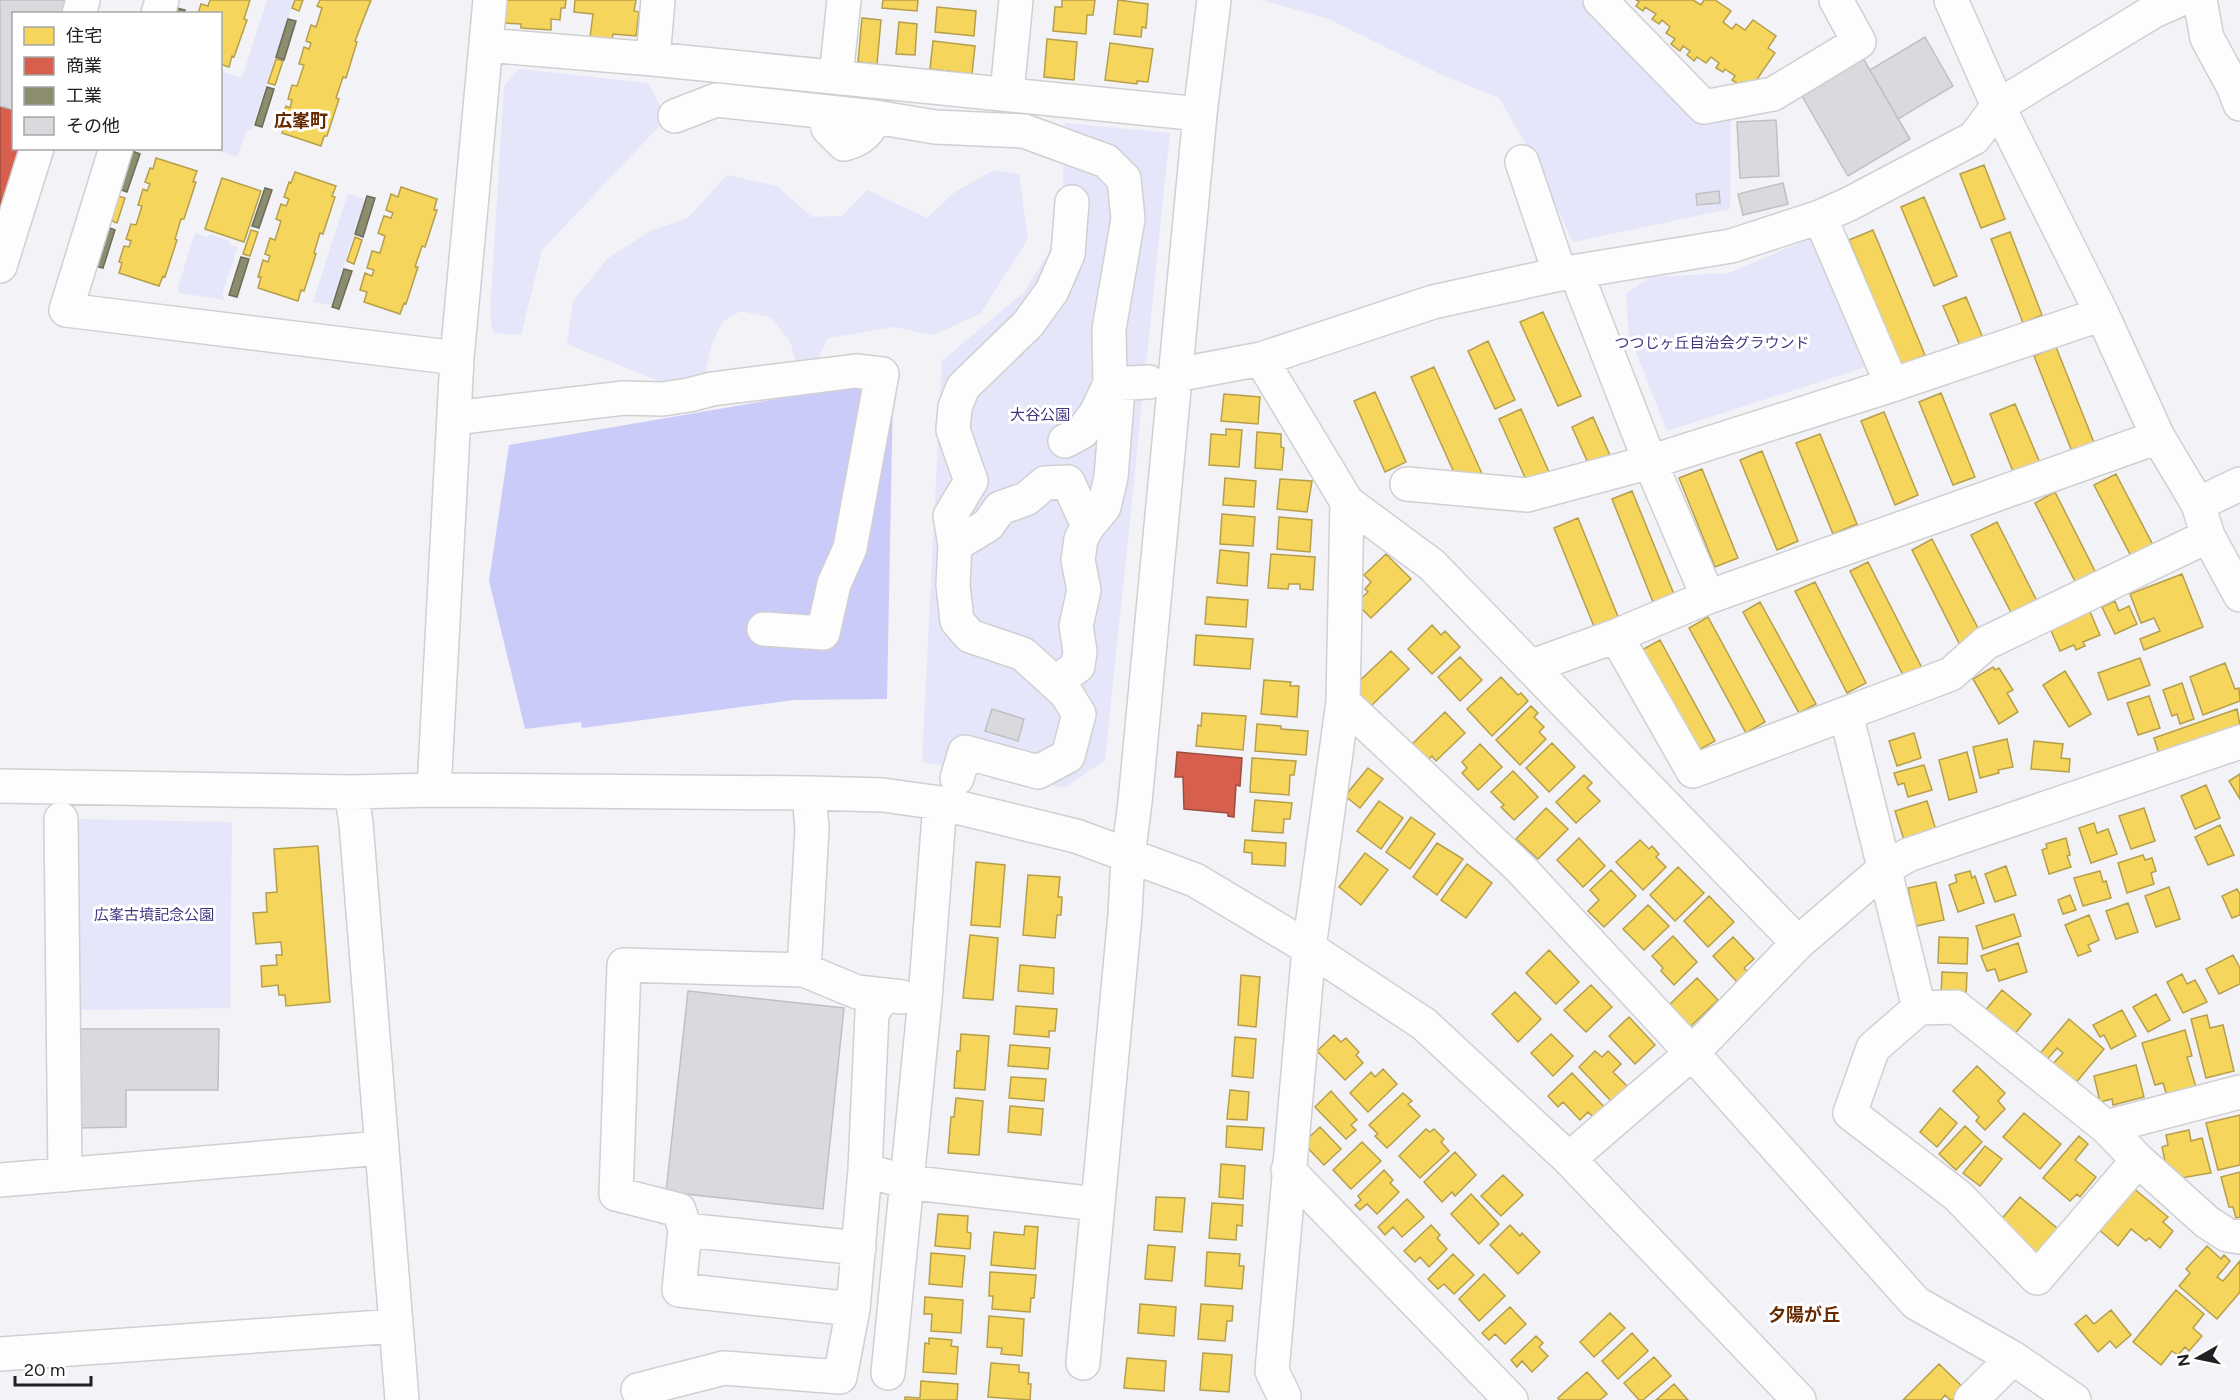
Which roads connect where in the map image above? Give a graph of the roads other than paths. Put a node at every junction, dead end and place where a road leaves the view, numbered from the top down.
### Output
1 (490, 0) edge
2 (658, 0) edge
3 (844, 0) edge
4 (1016, 0) edge
5 (1214, 0) edge
6 (1600, 0) edge
7 (1836, 0) edge
8 (1951, 0) edge
9 (2200, 0) edge
10 (2161, 4) edge
11 (486, 45) junction
12 (653, 58) junction
13 (836, 77) junction
14 (1007, 93) junction
15 (2240, 104) edge
16 (1998, 106) junction
17 (1200, 114) junction
18 (675, 116) dead end
19 (36, 150) edge
20 (115, 150) edge
21 (1522, 162) dead end
22 (1072, 202) dead end
23 (1820, 217) junction
24 (0, 266) edge
25 (1568, 273) junction
26 (2102, 314) junction
27 (457, 358) junction
28 (1261, 359) junction
29 (1163, 378) junction
30 (1110, 384) junction
31 (1892, 385) junction
32 (453, 418) junction
33 (2158, 437) junction
34 (1650, 462) junction
35 (1056, 482) junction
36 (1407, 484) dead end
37 (2240, 484) edge
38 (961, 495) junction
39 (1347, 502) junction
40 (2198, 504) junction
41 (1000, 508) junction
42 (1088, 526) junction
43 (2208, 537) junction
44 (955, 545) junction
45 (2240, 595) edge
46 (1708, 597) junction
47 (764, 629) dead end
48 (1616, 636) junction
49 (1532, 666) junction
50 (1055, 683) junction
51 (1343, 702) junction
52 (1846, 714) junction
53 (2240, 742) edge
54 (0, 786) edge
55 (434, 790) junction
56 (949, 790) junction
57 (351, 792) junction
58 (809, 793) junction
59 (62, 819) dead end
60 (1128, 857) junction
61 (1884, 869) junction
62 (1798, 943) junction
63 (1309, 948) junction
64 (804, 970) junction
65 (884, 995) junction
66 (925, 999) junction
67 (1919, 1008) junction
68 (1692, 1053) junction
69 (2240, 1092) edge
70 (2106, 1127) junction
71 (381, 1148) junction
72 (1569, 1159) junction
73 (2138, 1160) junction
74 (866, 1170) junction
75 (1288, 1170) junction
76 (65, 1175) junction
77 (0, 1180) edge
78 (906, 1182) junction
79 (1096, 1204) junction
80 (685, 1230) junction
81 (2240, 1237) edge
82 (859, 1248) junction
83 (853, 1309) junction
84 (394, 1326) junction
85 (0, 1354) edge
86 (2013, 1358) junction
87 (1083, 1363) dead end
88 (888, 1373) dead end
89 (638, 1390) dead end
90 (1281, 1398) edge
91 (402, 1400) edge
92 (1511, 1400) edge
93 (1799, 1400) edge
94 (1971, 1400) edge
95 (2074, 1400) edge

1 - 11 street
2 - 12 street
3 - 13 street
4 - 14 street
5 - 17 street
6 - 7 street
8 - 16 street
9 - 15 street
10 - 16 street
11 - 12 street
11 - 27 street
12 - 13 street
13 - 14 street
14 - 17 street
16 - 23 street
16 - 26 street
17 - 29 street
18 - 30 street
19 - 24 street
20 - 27 street
21 - 25 street
22 - 38 street
23 - 25 street
23 - 31 street
25 - 28 street
25 - 34 street
26 - 31 street
26 - 33 street
27 - 32 street
28 - 29 street
28 - 39 street
29 - 30 street
29 - 60 street
30 - 35 street
30 - 42 street
31 - 34 street
32 - 47 street
32 - 55 street
33 - 40 street
33 - 46 street
34 - 36 street
34 - 46 street
35 - 41 street
35 - 42 street
37 - 40 street
38 - 41 street
38 - 44 street
39 - 49 street
39 - 51 street
40 - 43 street
41 - 44 street
42 - 50 street
43 - 45 street
43 - 52 street
44 - 50 street
46 - 48 street
48 - 49 street
48 - 52 street
49 - 62 street
50 - 56 street
51 - 63 street
51 - 68 street
52 - 61 street
53 - 61 street
54 - 57 street
55 - 57 street
55 - 58 street
56 - 58 street
56 - 60 street
56 - 66 street
57 - 71 street
58 - 64 street
59 - 76 street
60 - 63 street
60 - 79 street
61 - 62 street
61 - 67 street
62 - 68 street
63 - 72 street
63 - 75 street
64 - 65 street
64 - 80 street
65 - 66 street
65 - 74 street
66 - 78 street
67 - 70 street
67 - 73 street
68 - 72 street
68 - 86 street
69 - 70 street
70 - 73 street
71 - 76 street
71 - 84 street
72 - 93 street
73 - 81 street
74 - 78 street
74 - 82 street
75 - 90 street
75 - 92 street
76 - 77 street
78 - 79 street
78 - 88 street
79 - 87 street
80 - 82 street
80 - 83 street
82 - 83 street
83 - 89 street
84 - 85 street
84 - 91 street
86 - 94 street
86 - 95 street

